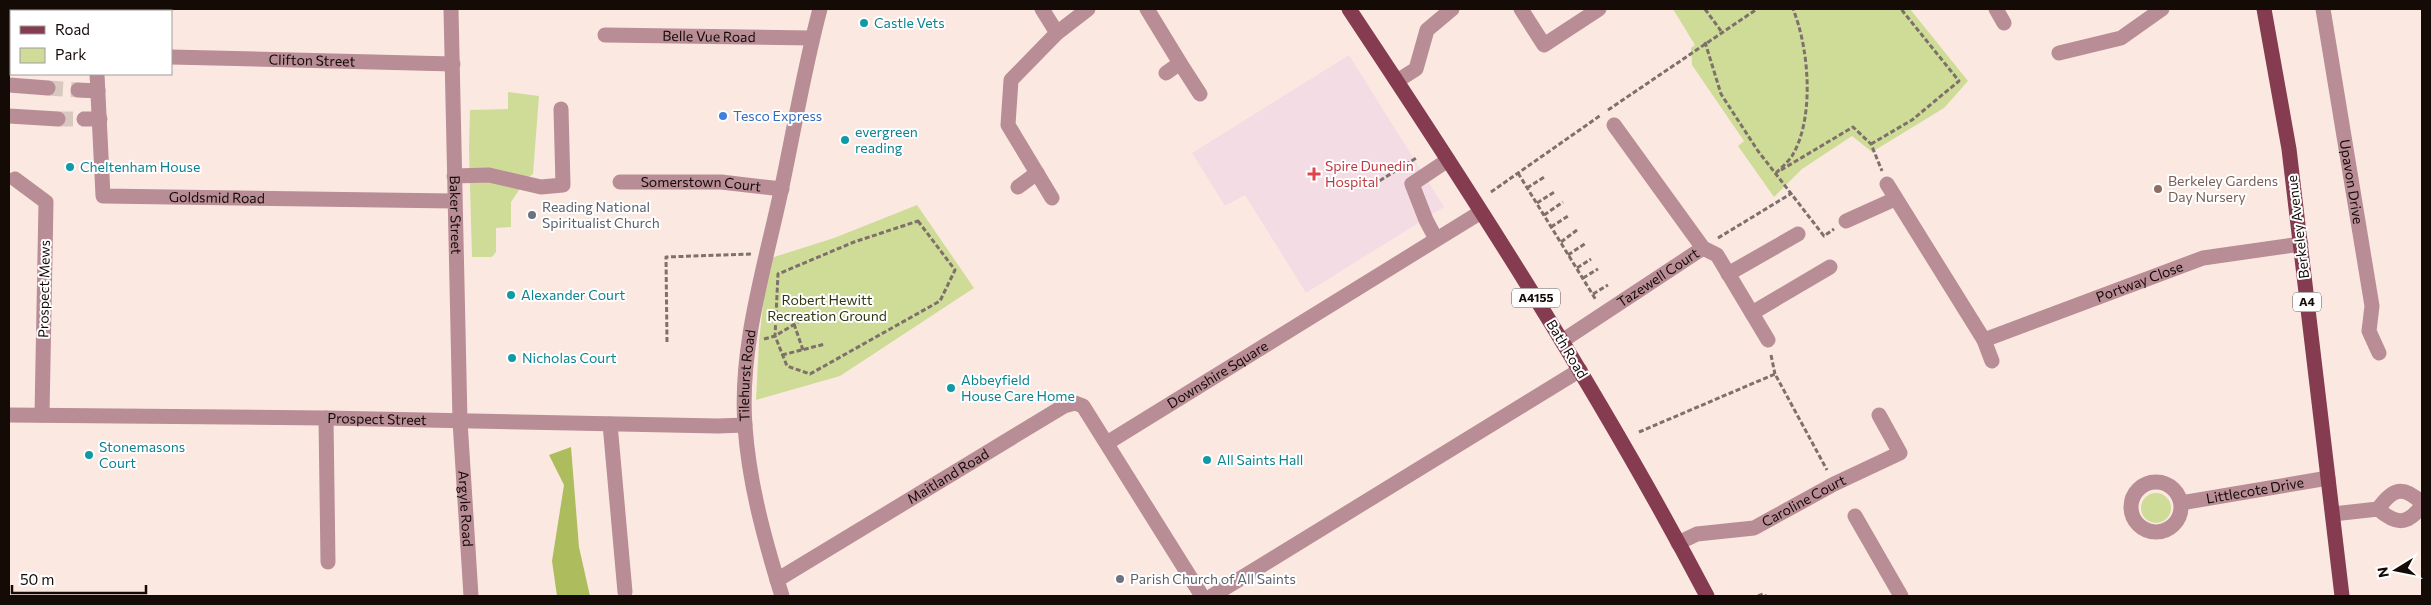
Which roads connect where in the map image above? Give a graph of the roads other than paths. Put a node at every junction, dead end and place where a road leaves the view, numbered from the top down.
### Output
1 (452, 9) edge
2 (820, 9) edge
3 (1042, 9) edge
4 (1088, 9) edge
5 (1147, 9) edge
6 (1349, 9) edge
7 (1452, 9) edge
8 (1521, 9) edge
9 (1600, 9) edge
10 (1996, 9) edge
11 (2162, 9) edge
12 (2264, 9) edge
13 (2323, 9) edge
14 (2004, 23) dead end
15 (1057, 32) junction
16 (605, 35) dead end
17 (812, 38) junction
18 (2059, 54) dead end
19 (172, 57) edge
20 (1180, 63) junction
21 (453, 64) junction
22 (1166, 73) dead end
23 (97, 75) edge
24 (1397, 82) junction
25 (9, 85) edge
26 (48, 88) tunnel mouth
27 (78, 90) tunnel mouth
28 (98, 90) junction
29 (1200, 94) dead end
30 (561, 109) dead end
31 (9, 116) edge
32 (58, 119) tunnel mouth
33 (84, 119) tunnel mouth
34 (100, 119) junction
35 (1614, 125) dead end
36 (1448, 160) junction
37 (1037, 173) junction
38 (454, 176) junction
39 (15, 180) dead end
40 (620, 182) dead end
41 (1887, 184) road end
42 (1018, 187) dead end
43 (782, 189) junction
44 (1052, 198) dead end
45 (1895, 199) junction
46 (454, 201) junction
47 (1482, 212) junction
48 (1846, 221) road end
49 (1798, 234) dead end
50 (1436, 239) junction
51 (2301, 244) junction
52 (1703, 248) junction
53 (1830, 267) dead end
54 (1728, 274) junction
55 (1752, 313) junction
56 (1768, 340) dead end
57 (1984, 340) junction
58 (1562, 341) junction
59 (2379, 353) dead end
60 (1992, 361) dead end
61 (1580, 370) junction
62 (9, 415) edge
63 (42, 415) junction
64 (1879, 415) dead end
65 (326, 418) junction
66 (460, 421) junction
67 (610, 424) junction
68 (745, 425) junction
69 (1107, 443) junction
70 (2328, 478) junction
71 (2181, 503) dead end
72 (2422, 504) edge
73 (2378, 508) junction
74 (2333, 514) junction
75 (1854, 516) dead end
76 (1678, 544) junction
77 (328, 562) dead end
78 (777, 580) junction
79 (625, 592) dead end
80 (472, 596) edge
81 (782, 596) edge
82 (1202, 596) edge
83 (1212, 596) edge
84 (1707, 596) edge
85 (1901, 596) edge
86 (2342, 596) edge

1 - 21 street, Baker Street
2 - 17 street, Tilehurst Road
3 - 15 street
4 - 15 street
5 - 20 street
6 - 24 main road, Bath Road / A4155
7 - 24 street
8 - 9 street
10 - 14 street
11 - 18 street
12 - 51 main road, Berkeley Avenue / A4
13 - 59 street, Upavon Drive
15 - 37 street
16 - 17 street, Belle Vue Road
17 - 43 street, Tilehurst Road
19 - 21 street, Clifton Street
20 - 22 street
20 - 29 street
21 - 38 street, Baker Street
23 - 28 street, Goldsmid Road
24 - 36 main road, Bath Road / A4155
25 - 26 street
27 - 28 street
28 - 34 street, Goldsmid Road
30 - 38 street
31 - 32 street
33 - 34 street
34 - 46 street, Goldsmid Road
35 - 52 street, Tazewell Court
36 - 47 main road, Bath Road / A4155
36 - 50 street
37 - 42 street
37 - 44 street
38 - 46 street, Baker Street
39 - 63 street, Prospect Mews
40 - 43 street, Somerstown Court
41 - 45 street
43 - 68 street, Tilehurst Road
45 - 48 street
45 - 57 street
46 - 66 street, Baker Street
47 - 50 street, Downshire Square
47 - 58 main road, Bath Road / A4155
49 - 54 street
50 - 69 street, Downshire Square
51 - 57 street, Portway Close
51 - 70 main road, Berkeley Avenue / A4
52 - 54 street
52 - 58 street, Tazewell Court
53 - 55 street
54 - 55 street
55 - 56 street
57 - 60 street
58 - 61 main road, Bath Road / A4155
61 - 76 main road, Bath Road / A4155
61 - 83 street
62 - 63 street, Prospect Street
63 - 65 street, Prospect Street
64 - 76 street, Caroline Court
65 - 66 street, Prospect Street
65 - 77 street
66 - 67 street, Prospect Street
66 - 80 street, Argyle Road
67 - 68 street, Prospect Street
67 - 79 street
68 - 78 street, Tilehurst Road
69 - 78 street, Maitland Road
69 - 82 street
70 - 71 street, Littlecote Drive
70 - 74 main road, Berkeley Avenue / A4
72 - 73 street
72 - 73 street
73 - 74 street
74 - 86 main road, Berkeley Avenue / A4
75 - 85 street
76 - 84 main road, Bath Road / A4155
78 - 81 street, Tilehurst Road

